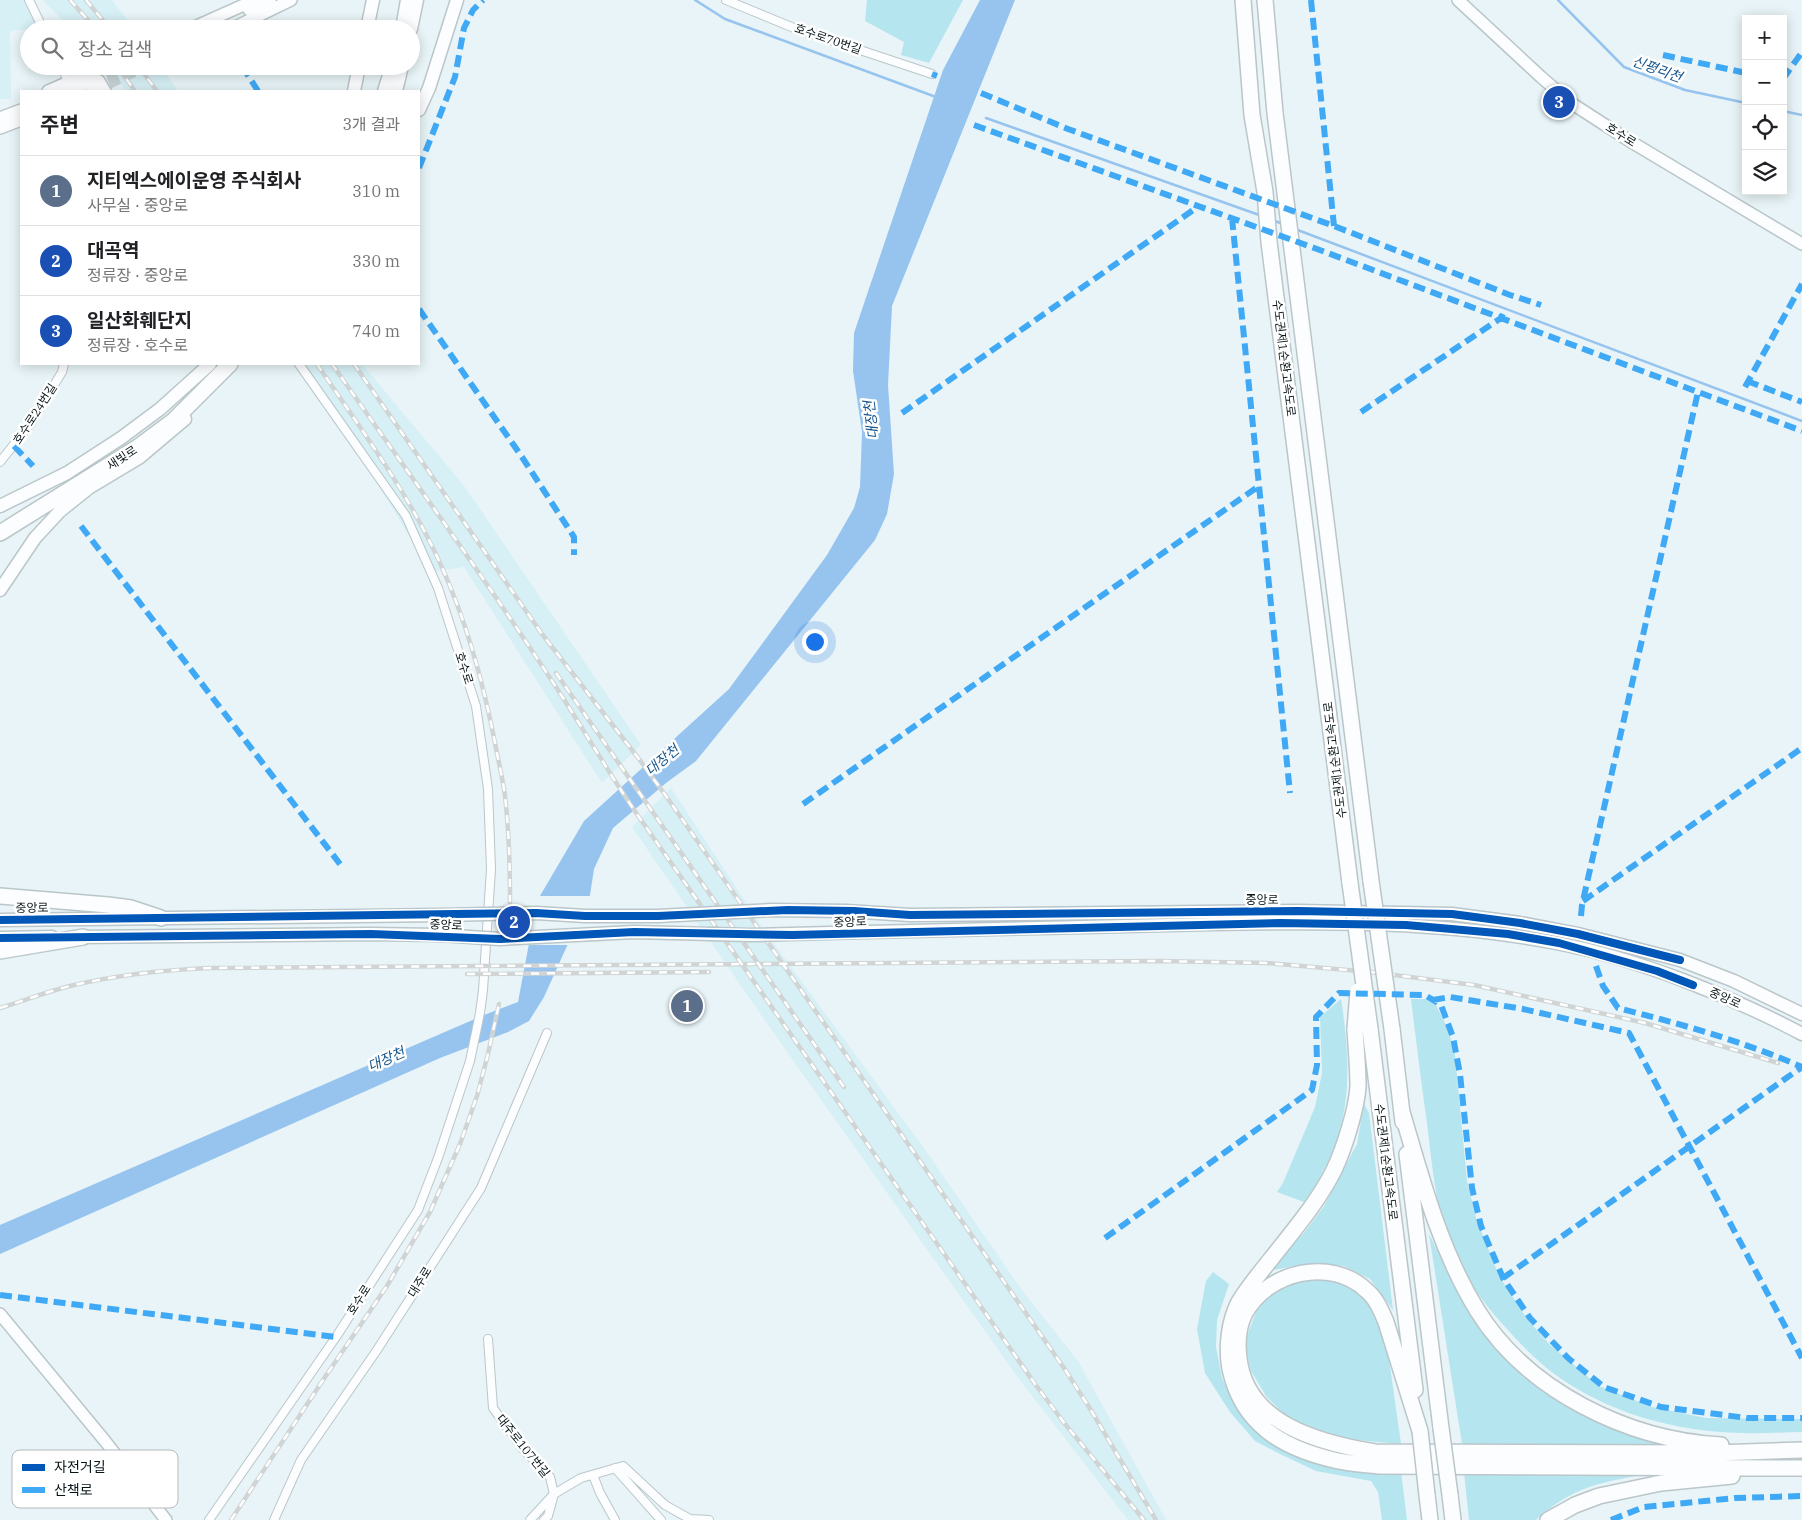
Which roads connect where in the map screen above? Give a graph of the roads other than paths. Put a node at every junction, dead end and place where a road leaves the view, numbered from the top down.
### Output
1 (29, 0) edge
2 (255, 0) edge
3 (270, 0) edge
4 (292, 0) edge
5 (373, 0) edge
6 (407, 0) edge
7 (417, 0) edge
8 (457, 0) edge
9 (726, 0) edge
10 (1243, 0) edge
11 (1265, 0) edge
12 (1458, 0) edge
13 (39, 20) edge
14 (210, 20) edge
15 (229, 20) edge
16 (249, 20) edge
17 (266, 20) edge
18 (369, 20) edge
19 (404, 20) edge
20 (413, 20) edge
21 (932, 74) dead end
22 (88, 75) tunnel mouth
23 (91, 75) edge
24 (357, 75) edge
25 (389, 75) edge
26 (400, 75) edge
27 (67, 86) edge
28 (96, 89) edge
29 (52, 90) edge
30 (354, 90) edge
31 (384, 90) edge
32 (396, 90) edge
33 (420, 108) edge
34 (20, 110) edge
35 (0, 118) edge
36 (20, 120) edge
37 (0, 128) edge
38 (1802, 244) edge
39 (64, 365) edge
40 (209, 365) edge
41 (214, 365) edge
42 (230, 365) edge
43 (230, 365) edge
44 (300, 365) edge
45 (0, 462) edge
46 (0, 506) edge
47 (0, 523) edge
48 (0, 533) edge
49 (0, 590) edge
50 (0, 896) edge
51 (161, 918) junction
52 (0, 920) edge
53 (83, 937) junction
54 (0, 938) edge
55 (0, 951) edge
56 (1802, 1014) edge
57 (1363, 1029) junction
58 (547, 1033) dead end
59 (1802, 1034) edge
60 (1402, 1112) junction
61 (0, 1314) edge
62 (488, 1340) dead end
63 (1420, 1431) junction
64 (111, 1450) edge
65 (1802, 1450) edge
66 (615, 1468) junction
67 (1775, 1468) junction
68 (1802, 1468) edge
69 (593, 1475) junction
70 (554, 1494) junction
71 (157, 1508) edge
72 (166, 1520) edge
73 (209, 1520) edge
74 (274, 1520) edge
75 (530, 1520) edge
76 (544, 1520) edge
77 (615, 1520) edge
78 (661, 1520) edge
79 (709, 1520) edge
80 (1430, 1520) edge
81 (1453, 1520) edge
82 (1548, 1520) edge

1 - 13 street
2 - 14 main road
3 - 15 main road
4 - 16 main road
4 - 17 main road
5 - 18 main road
6 - 19 main road
7 - 20 main road
8 - 33 main road
9 - 21 street, 호수로70번길
10 - 57 highway, 수도권제1순환고속도로, bridge
11 - 60 highway, 수도권제1순환고속도로, bridge
12 - 38 main road, 호수로
22 - 27 main road
23 - 28 main road
24 - 30 main road
25 - 31 main road
26 - 32 main road
27 - 28 main road
27 - 29 main road
34 - 35 main road
36 - 37 main road
39 - 45 street, 호수로24번길
40 - 46 main road
41 - 47 highway, 새빛로
42 - 48 highway, 새빛로
43 - 49 main road
44 - 73 street, 호수로
50 - 51 highway
51 - 52 main road, 중앙로
51 - 56 main road, 중앙로, bridge
53 - 54 main road, 중앙로
53 - 55 highway
53 - 59 main road, 중앙로, bridge
57 - 63 highway, 수도권제1순환고속도로
57 - 67 highway
58 - 74 street, 대주로
60 - 65 highway
60 - 81 highway, 수도권제1순환고속도로, bridge
61 - 64 main road
62 - 70 street, 대주로107번길
63 - 65 highway
63 - 80 highway, 수도권제1순환고속도로, bridge
66 - 69 street, 대주로107번길
66 - 78 street
66 - 79 street
67 - 68 highway
67 - 82 highway
69 - 70 street, 대주로107번길
69 - 77 street
70 - 75 street, 대주로107번길
70 - 76 street, 대주로107번길
71 - 72 main road

